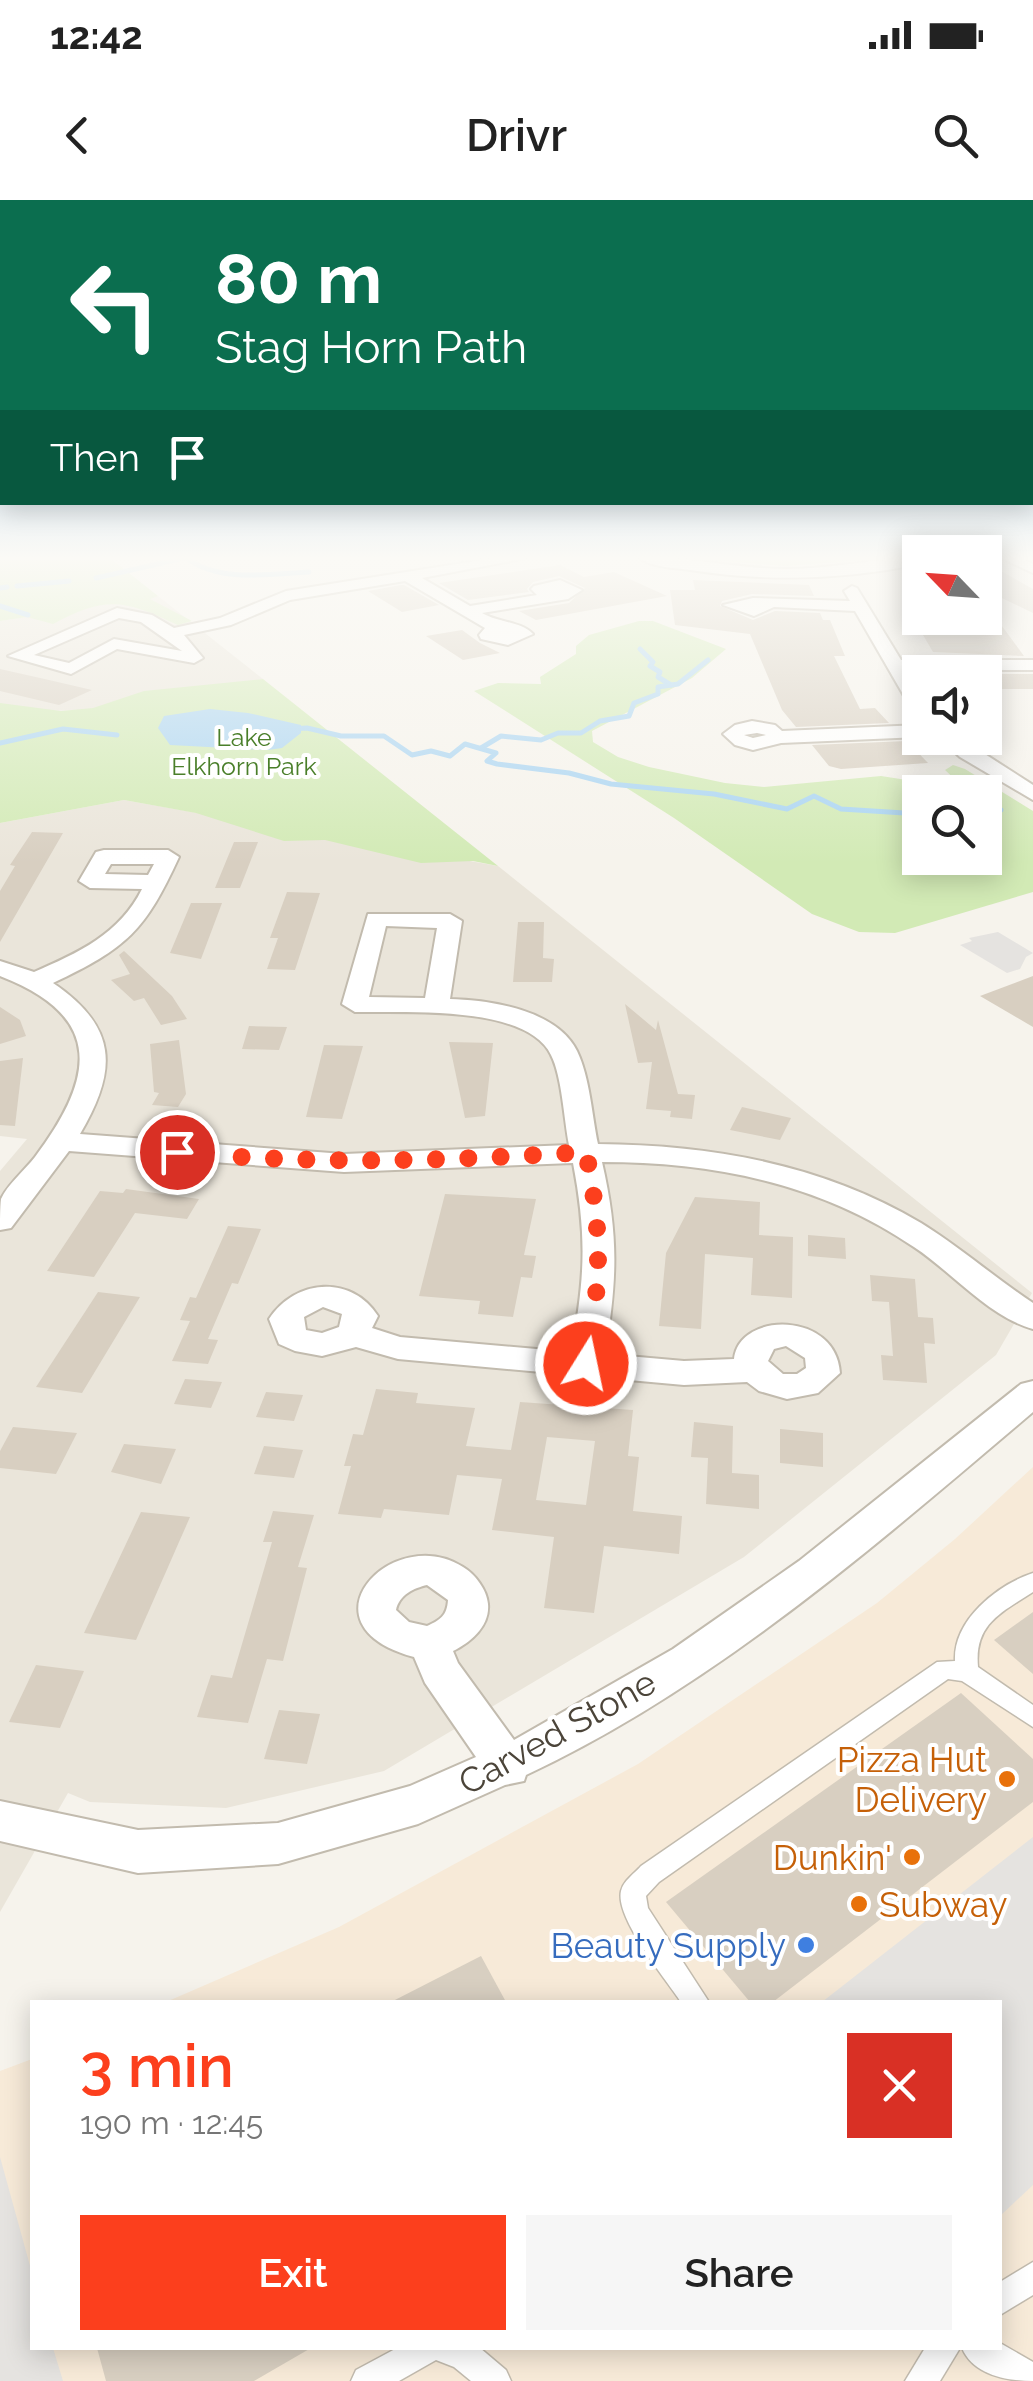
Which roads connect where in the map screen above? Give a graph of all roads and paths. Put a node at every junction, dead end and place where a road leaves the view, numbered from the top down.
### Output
1 (32, 660) edge
2 (86, 660) edge
3 (892, 660) edge
4 (895, 665) junction
5 (1033, 665) edge
6 (902, 677) edge
7 (902, 732) edge
8 (777, 737) dead end
9 (970, 755) edge
10 (1033, 794) edge
11 (156, 882) dead end
12 (0, 968) edge
13 (36, 982) junction
14 (436, 1006) junction
15 (59, 1141) junction
16 (586, 1152) junction
17 (0, 1221) edge
18 (1033, 1318) edge
19 (353, 1334) dead end
20 (586, 1364) junction
21 (753, 1370) dead end
22 (1033, 1393) edge
23 (1033, 1581) edge
24 (430, 1643) dead end
25 (968, 1672) junction
26 (1033, 1717) edge
27 (508, 1767) junction
28 (0, 1820) edge
29 (695, 2000) edge
30 (1033, 2277) edge
31 (1002, 2299) edge
32 (423, 2350) edge
33 (450, 2350) edge
34 (943, 2350) edge
35 (981, 2350) edge
36 (1033, 2380) edge
37 (368, 2381) edge
38 (495, 2381) edge
39 (921, 2381) edge

1 - 2 street
3 - 4 street
4 - 5 street
4 - 6 street
7 - 8 street
9 - 10 street
11 - 13 street
12 - 13 street
13 - 15 street
14 - 14 street
14 - 16 street
15 - 16 street
15 - 17 street
16 - 18 street
16 - 20 street
19 - 20 street
20 - 21 street
22 - 27 street, Carved Stone
23 - 25 lane
24 - 27 street
25 - 26 lane
25 - 29 lane
27 - 28 street, Carved Stone
30 - 31 lane
32 - 37 lane
33 - 38 lane
34 - 39 lane
35 - 36 lane

